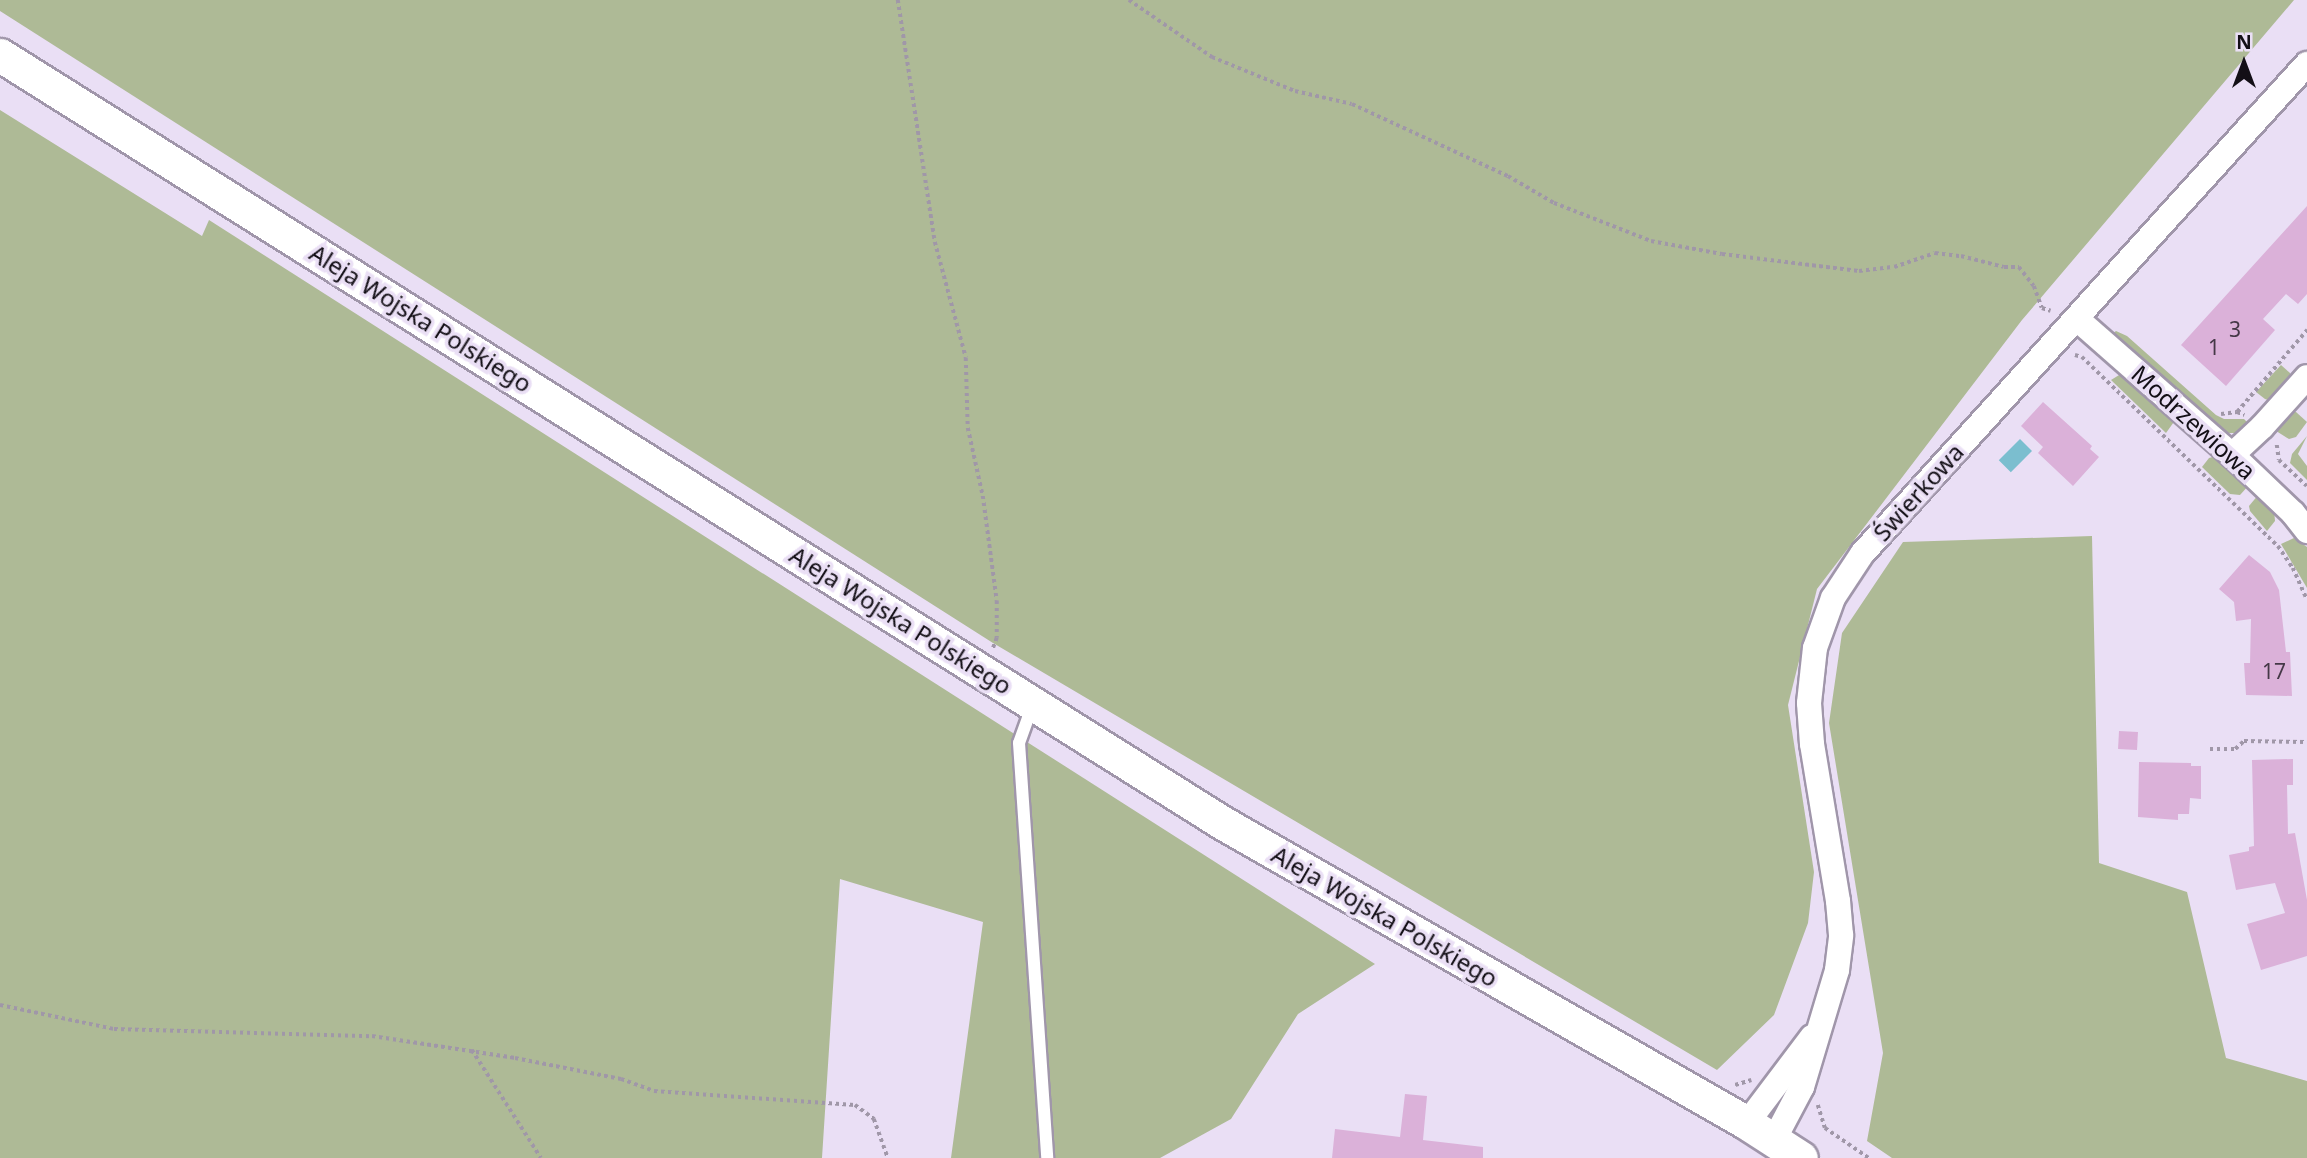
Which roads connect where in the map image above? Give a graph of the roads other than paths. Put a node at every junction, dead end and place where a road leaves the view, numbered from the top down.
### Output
1 (4, 59) edge
2 (2307, 64) edge
3 (2077, 319) junction
4 (2307, 376) edge
5 (2232, 455) junction
6 (2307, 531) edge
7 (1033, 704) junction
8 (1760, 1132) junction
9 (1047, 1158) edge
10 (1801, 1158) edge

1 - 7 main road, Aleja Wojska Polskiego
2 - 3 street, Świerkowa
3 - 5 street, Modrzewiowa
3 - 8 street, Świerkowa
4 - 5 street
5 - 6 street, Modrzewiowa
7 - 8 main road, Aleja Wojska Polskiego
7 - 9 lane
8 - 10 main road, Aleja Wojska Polskiego

